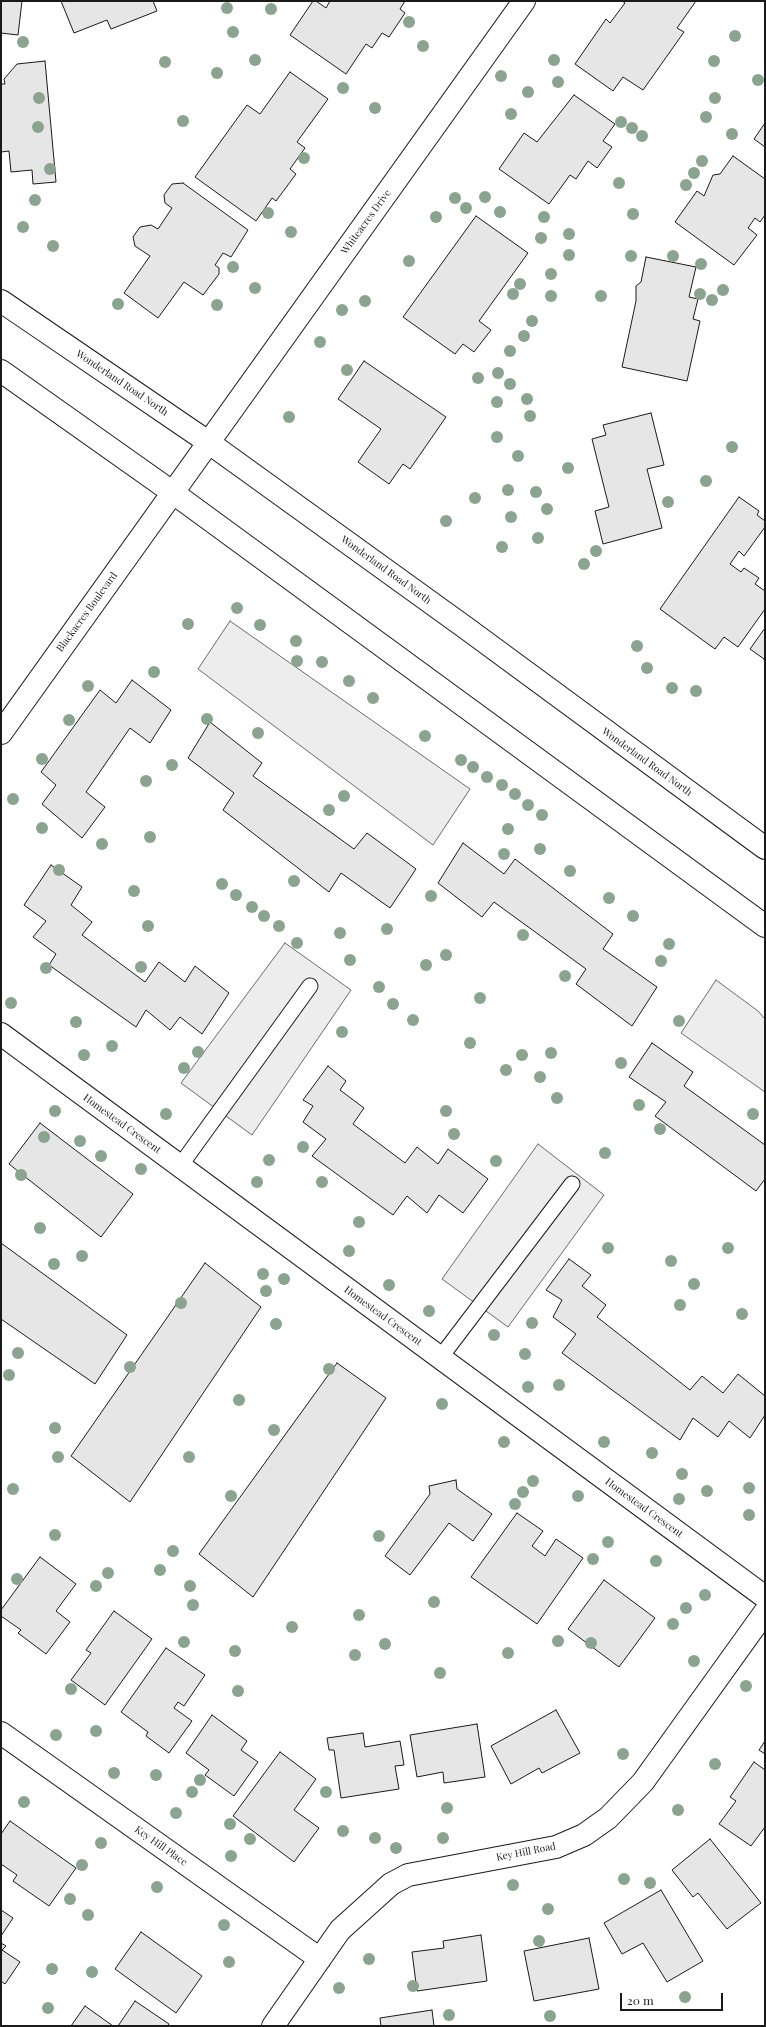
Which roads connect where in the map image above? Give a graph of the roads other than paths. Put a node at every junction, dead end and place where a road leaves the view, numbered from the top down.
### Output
1 (524, 1) edge
2 (1, 301) edge
3 (1, 371) edge
4 (208, 442) junction
5 (172, 492) junction
6 (1, 733) edge
7 (765, 848) edge
8 (765, 926) edge
9 (310, 986) dead end
10 (1, 1034) edge
11 (180, 1166) junction
12 (572, 1184) dead end
13 (440, 1358) junction
14 (765, 1597) edge
15 (765, 1612) edge
16 (1, 1733) edge
17 (320, 1959) junction
18 (273, 2026) edge

1 - 4 street, Whiteacres Drive
2 - 4 street, Wonderland Road North
3 - 5 street
4 - 5 street, Whiteacres Drive
4 - 7 street, Wonderland Road North
5 - 6 street, Blackacres Boulevard
5 - 8 street
9 - 11 lane
10 - 11 street, Homestead Crescent
11 - 13 street, Homestead Crescent
12 - 13 lane
13 - 14 street, Homestead Crescent
15 - 17 street, Key Hill Road
16 - 17 street, Key Hill Place
17 - 18 street, Key Hill Road

